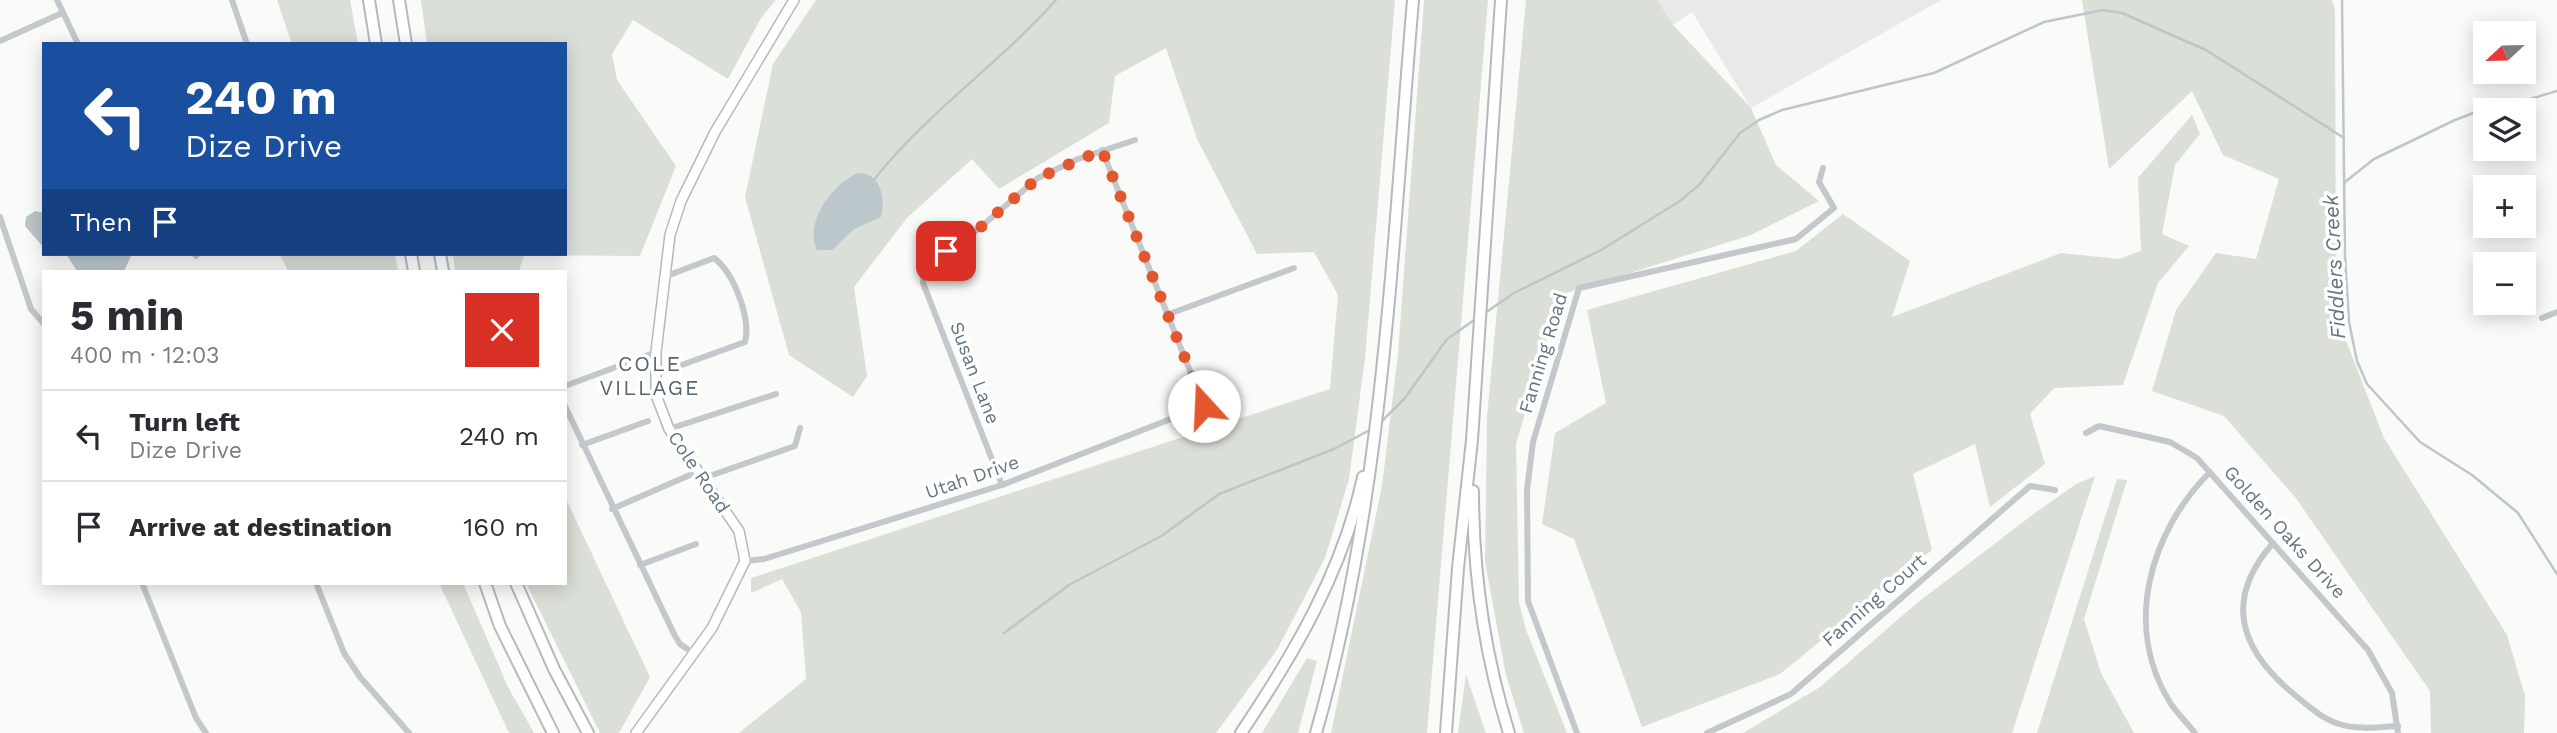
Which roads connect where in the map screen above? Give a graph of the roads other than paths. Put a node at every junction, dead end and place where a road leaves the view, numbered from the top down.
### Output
1 (57, 0) edge
2 (232, 0) edge
3 (369, 0) edge
4 (398, 0) edge
5 (794, 0) edge
6 (1412, 0) edge
7 (1501, 0) edge
8 (62, 13) junction
9 (0, 41) edge
10 (77, 42) edge
11 (246, 42) edge
12 (376, 42) edge
13 (406, 42) edge
14 (1135, 139) dead end
15 (1102, 150) junction
16 (1823, 169) dead end
17 (0, 218) edge
18 (1294, 268) dead end
19 (668, 275) junction
20 (2557, 312) edge
21 (1169, 314) junction
22 (2542, 318) dead end
23 (42, 322) edge
24 (656, 352) junction
25 (657, 374) junction
26 (567, 385) edge
27 (1380, 392) junction
28 (776, 394) dead end
29 (567, 410) edge
30 (649, 421) dead end
31 (800, 428) dead end
32 (669, 429) junction
33 (2085, 433) dead end
34 (1472, 440) junction
35 (582, 444) junction
36 (2210, 472) junction
37 (699, 474) junction
38 (1002, 485) junction
39 (2055, 490) dead end
40 (612, 509) junction
41 (2273, 543) junction
42 (696, 544) dead end
43 (745, 561) junction
44 (640, 565) junction
45 (143, 585) edge
46 (317, 585) edge
47 (486, 585) edge
48 (517, 585) edge
49 (693, 653) junction
50 (2398, 729) edge
51 (206, 733) edge
52 (409, 733) edge
53 (553, 733) edge
54 (588, 733) edge
55 (636, 733) edge
56 (1241, 733) edge
57 (1316, 733) edge
58 (1446, 733) edge
59 (1509, 733) edge
60 (1577, 733) edge
61 (1707, 733) edge
62 (2195, 733) edge

1 - 8 street
2 - 11 street
3 - 12 highway
4 - 13 highway
5 - 19 street, Cole Road
6 - 27 highway
7 - 34 highway
8 - 9 street
8 - 10 street
14 - 15 street
15 - 21 street
15 - 38 street, Susan Lane
16 - 60 street, Fanning Road
17 - 23 street
18 - 21 street
19 - 24 street, Cole Road
19 - 25 street
20 - 22 street
21 - 38 street, Utah Drive
24 - 25 street, Cole Road
24 - 26 street
25 - 32 street, Cole Road
27 - 56 highway
27 - 57 highway
28 - 32 street
29 - 35 street
30 - 35 street
31 - 37 street
32 - 37 street, Cole Road
33 - 36 street, Golden Oaks Drive
34 - 58 highway
34 - 59 highway
35 - 40 street
36 - 41 street, Golden Oaks Drive
36 - 62 street
37 - 40 street
37 - 43 street, Cole Road
38 - 43 street, Utah Drive
39 - 61 street, Fanning Court
40 - 44 street
41 - 50 street, Golden Oaks Drive
41 - 50 street
42 - 44 street
43 - 49 street
44 - 49 street
45 - 51 street
46 - 52 street
47 - 53 highway
48 - 54 highway
49 - 55 street

